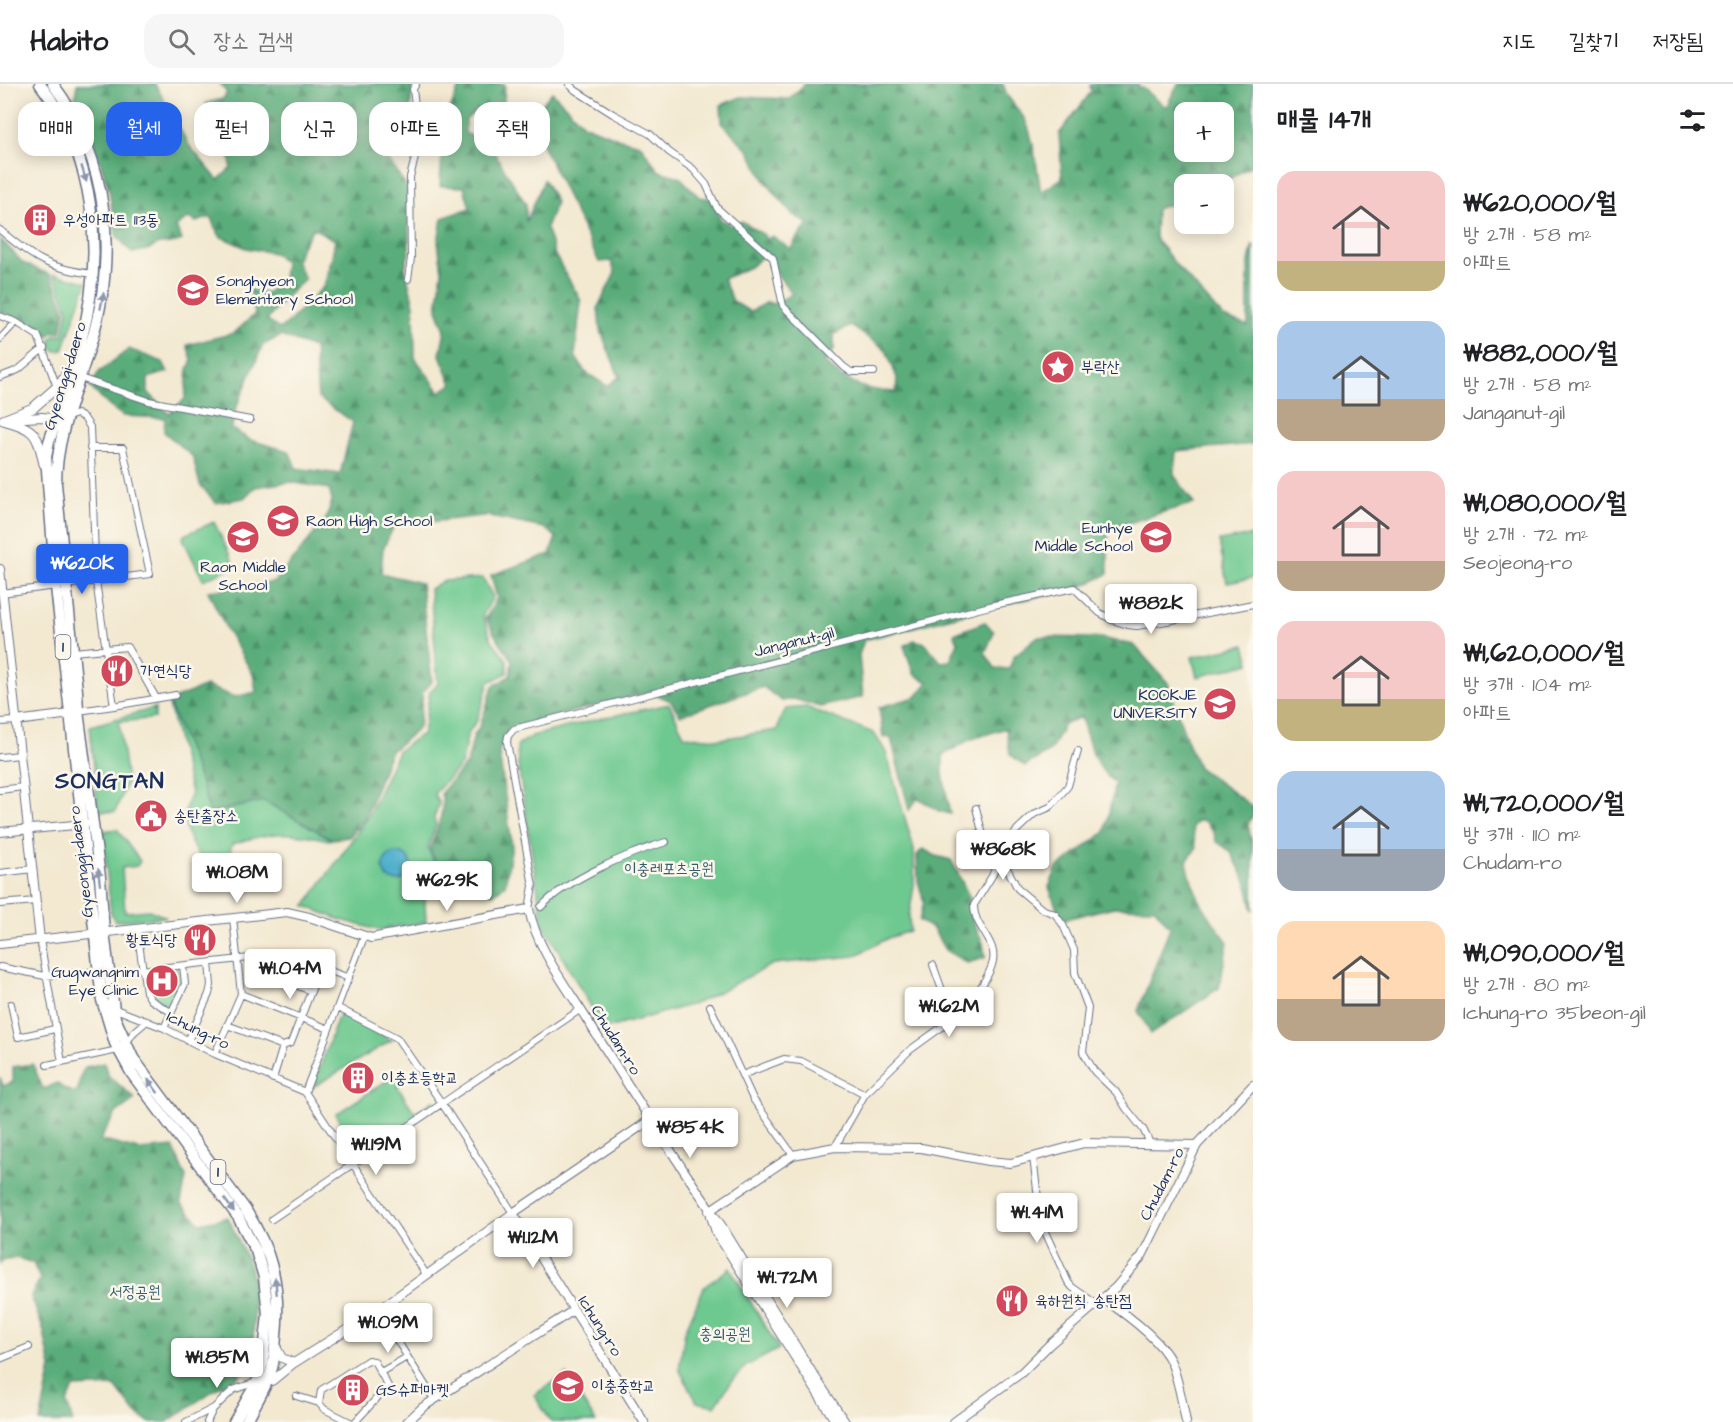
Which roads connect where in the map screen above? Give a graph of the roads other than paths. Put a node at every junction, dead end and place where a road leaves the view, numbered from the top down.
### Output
1 (40, 84) edge
2 (53, 84) edge
3 (416, 84) edge
4 (569, 84) edge
5 (0, 230) edge
6 (93, 274) junction
7 (408, 279) dead end
8 (0, 316) edge
9 (16, 322) junction
10 (0, 339) edge
11 (44, 348) junction
12 (75, 372) junction
13 (874, 372) dead end
14 (0, 377) edge
15 (57, 387) junction
16 (68, 417) junction
17 (2, 420) edge
18 (56, 420) junction
19 (250, 420) dead end
20 (90, 448) junction
21 (46, 470) junction
22 (0, 568) edge
23 (96, 581) junction
24 (61, 585) junction
25 (1, 593) edge
26 (1253, 604) edge
27 (106, 649) junction
28 (73, 652) junction
29 (176, 695) dead end
30 (156, 698) junction
31 (114, 706) junction
32 (74, 713) junction
33 (16, 721) junction
34 (0, 722) edge
35 (1078, 751) dead end
36 (20, 754) junction
37 (0, 757) edge
38 (24, 788) junction
39 (0, 790) edge
40 (976, 808) dead end
41 (87, 823) junction
42 (28, 829) junction
43 (0, 832) edge
44 (666, 842) dead end
45 (999, 859) junction
46 (33, 869) junction
47 (0, 873) edge
48 (36, 900) junction
49 (0, 904) edge
50 (541, 907) dead end
51 (529, 909) junction
52 (233, 918) junction
53 (137, 929) junction
54 (99, 933) junction
55 (364, 937) junction
56 (40, 940) junction
57 (0, 944) edge
58 (272, 955) junction
59 (237, 959) junction
60 (208, 963) junction
61 (933, 965) dead end
62 (183, 966) junction
63 (0, 967) edge
64 (320, 968) junction
65 (141, 970) junction
66 (99, 971) junction
67 (45, 976) junction
68 (349, 978) junction
69 (311, 991) junction
70 (242, 994) junction
71 (102, 1000) junction
72 (11, 1004) dead end
73 (710, 1006) dead end
74 (113, 1007) junction
75 (338, 1008) junction
76 (581, 1009) junction
77 (964, 1011) junction
78 (171, 1012) junction
79 (300, 1018) junction
80 (147, 1021) junction
81 (227, 1025) junction
82 (164, 1028) junction
83 (55, 1029) junction
84 (329, 1029) junction
85 (189, 1041) junction
86 (283, 1046) junction
87 (122, 1047) junction
88 (215, 1054) junction
89 (62, 1062) junction
90 (47, 1065) dead end
91 (742, 1076) junction
92 (273, 1079) junction
93 (1253, 1085) edge
94 (305, 1092) junction
95 (865, 1094) junction
96 (443, 1105) junction
97 (650, 1120) junction
98 (1151, 1145) junction
99 (1197, 1145) junction
100 (835, 1148) junction
101 (794, 1155) junction
102 (1033, 1157) junction
103 (354, 1165) junction
104 (709, 1211) junction
105 (513, 1213) junction
106 (272, 1219) dead end
107 (426, 1274) junction
108 (1099, 1301) junction
109 (378, 1310) junction
110 (574, 1310) junction
111 (275, 1345) junction
112 (29, 1347) dead end
113 (407, 1357) junction
114 (0, 1359) edge
115 (294, 1363) junction
116 (381, 1372) junction
117 (262, 1381) junction
118 (296, 1396) dead end
119 (434, 1399) junction
120 (319, 1403) junction
121 (214, 1408) junction
122 (187, 1422) edge
123 (198, 1422) edge
124 (207, 1422) edge
125 (234, 1422) edge
126 (246, 1422) edge
127 (352, 1422) edge
128 (407, 1422) edge
129 (644, 1422) edge
130 (836, 1422) edge
131 (845, 1422) edge
132 (954, 1422) edge
133 (1186, 1422) edge

1 -> 6 main road, Gyeonggi-daero / 1
12 -> 2 main road, Gyeonggi-daero / 1
3 - 7 street
4 - 13 street
5 - 6 street
6 - 12 main road, Gyeonggi-daero / 1
8 - 9 street
9 - 10 street
9 - 11 street
11 - 14 street
11 - 15 street
12 - 15 main road
12 - 16 main road, Gyeonggi-daero / 1
12 - 18 main road, Gyeonggi-daero / 1
12 - 19 street
15 - 17 main road
16 - 18 street
16 - 20 street
16 - 24 main road, Gyeonggi-daero / 1
17 - 18 street
17 - 21 main road
18 - 21 main road, Gyeonggi-daero / 1
20 - 23 street
20 - 23 street
21 - 24 main road, Gyeonggi-daero / 1
22 - 25 street
23 - 24 street
23 - 27 street
24 - 25 street
24 - 28 main road, Gyeonggi-daero / 1
24 - 32 main road, Gyeonggi-daero / 1
25 - 33 street
26 - 51 street, Janganut-gil
27 - 28 street
27 - 30 street
27 - 31 street
28 - 32 main road, Gyeonggi-daero / 1
29 - 30 street
30 - 31 street
31 - 32 street
32 - 33 street
32 - 41 main road, Gyeonggi-daero / 1
33 - 34 street
33 - 36 street
35 - 45 street
36 - 37 street
36 - 38 street
38 - 39 street
38 - 42 street
40 - 45 street
41 - 42 street
41 - 54 main road, Gyeonggi-daero / 1
42 - 43 street
42 - 46 street
44 - 50 street
45 - 77 street
45 - 98 street
46 - 47 street
46 - 48 street
48 - 49 street
48 - 56 street
51 - 55 street
51 - 76 street, Chudam-ro
52 - 53 street
52 - 55 street
52 - 59 street
53 - 54 street
53 - 65 street
54 - 56 street
54 - 66 main road, Gyeonggi-daero / 1
54 - 74 main road, Gyeonggi-daero / 1
55 - 68 street
56 - 57 street
56 - 67 street
58 - 59 street
58 - 64 street
58 - 69 street
59 - 60 street
59 - 70 street
60 - 62 street
60 - 85 street
61 - 77 street
62 - 65 street
62 - 78 street
63 - 67 street
64 - 68 street
64 - 69 street
65 - 78 street
66 - 67 street
66 - 71 main road, Gyeonggi-daero / 1
67 - 83 street
68 - 75 street
69 - 79 street
70 - 79 street
70 - 81 street
71 - 74 street, Ichung-ro
71 - 87 main road, Gyeonggi-daero / 1
72 - 83 street
73 - 91 street
74 - 80 street, Ichung-ro
74 - 87 main road, Gyeonggi-daero / 1
75 - 84 street
75 - 96 street, Ichung-ro
76 - 96 street
76 - 97 street, Chudam-ro
77 - 95 street
78 - 82 street
79 - 84 street
79 - 86 street
80 - 82 street, Ichung-ro
80 - 87 street
81 - 86 street
81 - 88 street
82 - 85 street, Ichung-ro
83 - 89 street
84 - 94 street
85 - 88 street, Ichung-ro
86 - 92 street
87 - 89 street
111 -> 87 main road, Gyeonggi-daero / 1
87 -> 117 main road, Gyeonggi-daero / 1
88 - 92 street, Ichung-ro
89 - 90 street
91 - 95 street
91 - 101 street
92 - 94 street, Ichung-ro
93 - 99 street, Chudam-ro
94 - 103 street
95 - 100 street
96 - 103 street
96 - 105 street, Ichung-ro
97 - 104 street, Chudam-ro
97 - 105 street
98 - 99 street
98 - 102 street
99 - 108 street, Chudam-ro
100 - 101 street
100 - 102 street
101 - 104 street
102 - 108 street
103 - 106 street
103 - 107 street
104 - 130 street, Chudam-ro
104 - 131 street, Chudam-ro
105 - 107 street
105 - 110 street, Ichung-ro
107 - 109 street
108 - 132 street, Chudam-ro
108 - 133 street
109 - 113 street
109 - 115 street
110 - 119 street
110 - 129 street, Ichung-ro
111 - 115 street
111 - 117 main road, Gyeonggi-daero / 1
112 - 114 street
113 - 116 street
113 - 119 street
115 - 117 street
116 - 120 street
116 - 127 street
117 - 121 street
117 - 125 main road, Gyeonggi-daero / 1
117 - 126 main road, Gyeonggi-daero / 1
118 - 120 street
119 - 128 street
120 - 127 street
121 - 122 street
121 - 124 street
122 - 123 street

